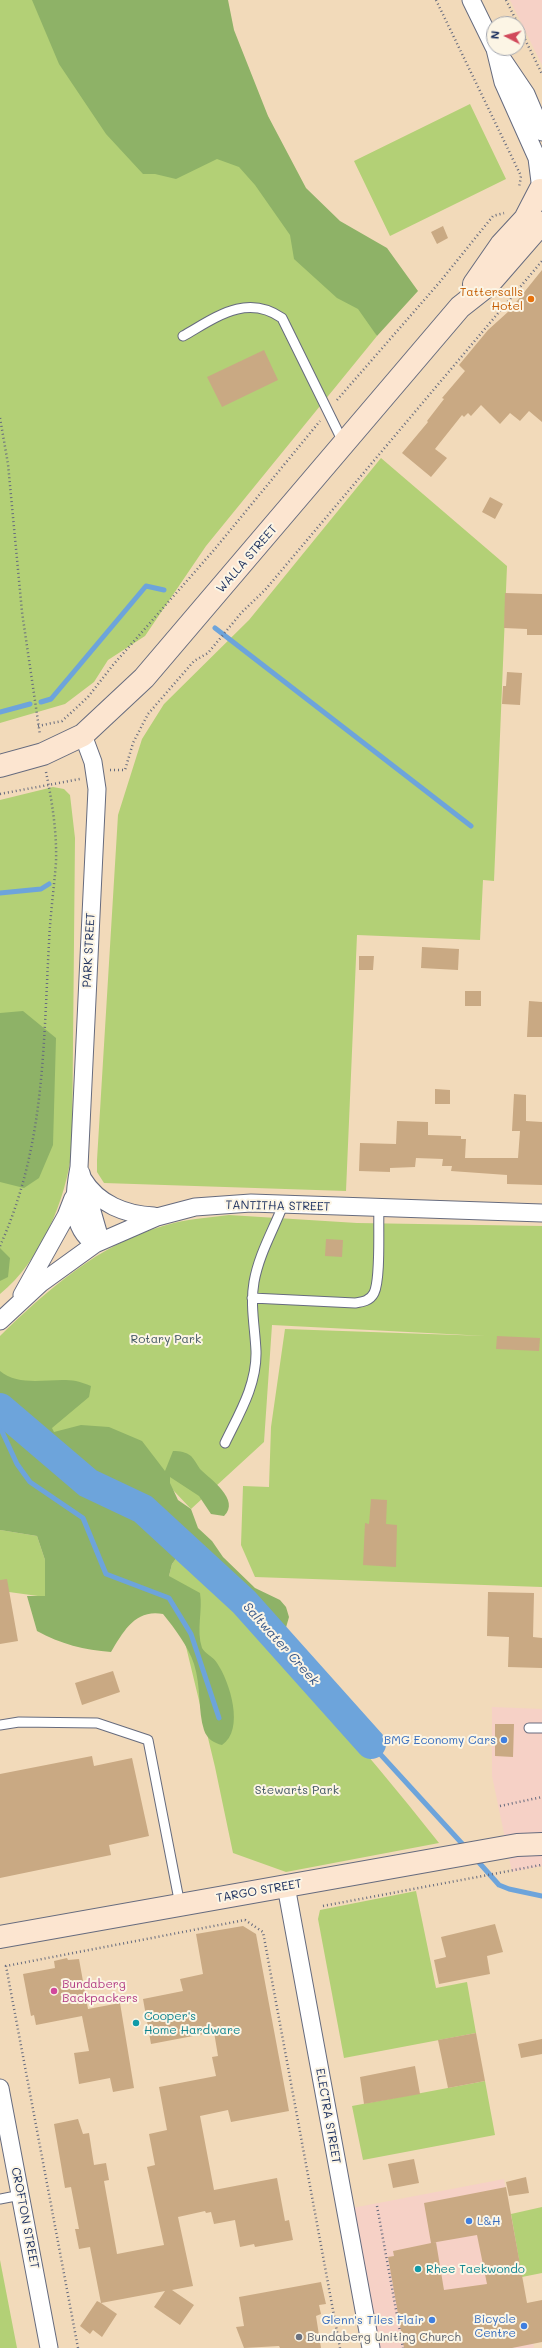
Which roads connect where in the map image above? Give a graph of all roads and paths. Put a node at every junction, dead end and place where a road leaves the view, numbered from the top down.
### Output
1 (436, 0) edge
2 (472, 0) edge
3 (506, 0) edge
4 (514, 16) edge
5 (486, 29) edge
6 (526, 41) edge
7 (497, 56) edge
8 (500, 56) edge
9 (542, 74) edge
10 (542, 132) edge
11 (541, 187) edge
12 (518, 190) dead end
13 (509, 207) dead end
14 (542, 223) edge
15 (542, 261) edge
16 (460, 307) junction
17 (183, 336) dead end
18 (328, 411) junction
19 (0, 418) edge
20 (344, 444) junction
21 (38, 726) junction
22 (83, 735) junction
23 (40, 738) dead end
24 (0, 766) edge
25 (45, 768) dead end
26 (95, 775) junction
27 (48, 784) junction
28 (0, 794) edge
29 (80, 1170) junction
30 (74, 1192) junction
31 (283, 1205) junction
32 (379, 1208) junction
33 (542, 1213) edge
34 (157, 1217) junction
35 (95, 1244) junction
36 (0, 1246) edge
37 (252, 1298) junction
38 (14, 1309) junction
39 (0, 1321) edge
40 (225, 1443) dead end
41 (0, 1726) edge
42 (529, 1728) dead end
43 (542, 1728) edge
44 (542, 1798) edge
45 (500, 1806) dead end
46 (542, 1834) edge
47 (542, 1844) edge
48 (513, 1846) junction
49 (542, 1864) edge
50 (286, 1886) junction
51 (180, 1905) junction
52 (324, 1906) dead end
53 (0, 1937) edge
54 (0, 2088) edge
55 (21, 2195) junction
56 (0, 2199) edge
57 (377, 2206) dead end
58 (49, 2348) edge
59 (78, 2348) edge
60 (340, 2348) edge
61 (371, 2348) edge
62 (403, 2348) edge

1 - 12 path
2 - 5 street
3 - 4 path
6 - 9 path
7 - 11 street
8 - 10 street
11 - 16 street, WALLA STREET
13 - 18 path
14 - 16 street, WALLA STREET
15 - 26 path
16 - 20 street, WALLA STREET
17 - 18 lane
18 - 20 lane
18 - 21 path
19 - 21 path
20 - 22 street, WALLA STREET
21 - 23 path
22 - 24 street, WALLA STREET
22 - 26 street, PARK STREET
25 - 27 path
26 - 27 path
26 - 29 street, PARK STREET
27 - 28 path
27 - 36 path
29 - 30 street, PARK STREET
29 - 34 street
29 - 35 street, PARK STREET
30 - 35 street, PARK STREET
30 - 38 street, PARK STREET
31 - 32 street, TANTITHA STREET
31 - 34 street, TANTITHA STREET
31 - 37 lane
32 - 33 street, TANTITHA STREET
32 - 37 lane
34 - 35 street, TANTITHA STREET
35 - 38 street, TANTITHA STREET
37 - 40 lane
38 - 39 street, TANTITHA STREET
41 - 51 lane
42 - 43 lane
44 - 45 path
46 - 48 street, TARGO STREET
47 - 48 street, TARGO STREET
48 - 50 street, TARGO STREET
49 - 52 path
50 - 51 street, TARGO STREET
50 - 61 street, ELECTRA STREET
51 - 53 street, TARGO STREET
54 - 55 street, CROFTON STREET
55 - 56 lane
55 - 58 street, CROFTON STREET
57 - 62 path
59 - 60 path

